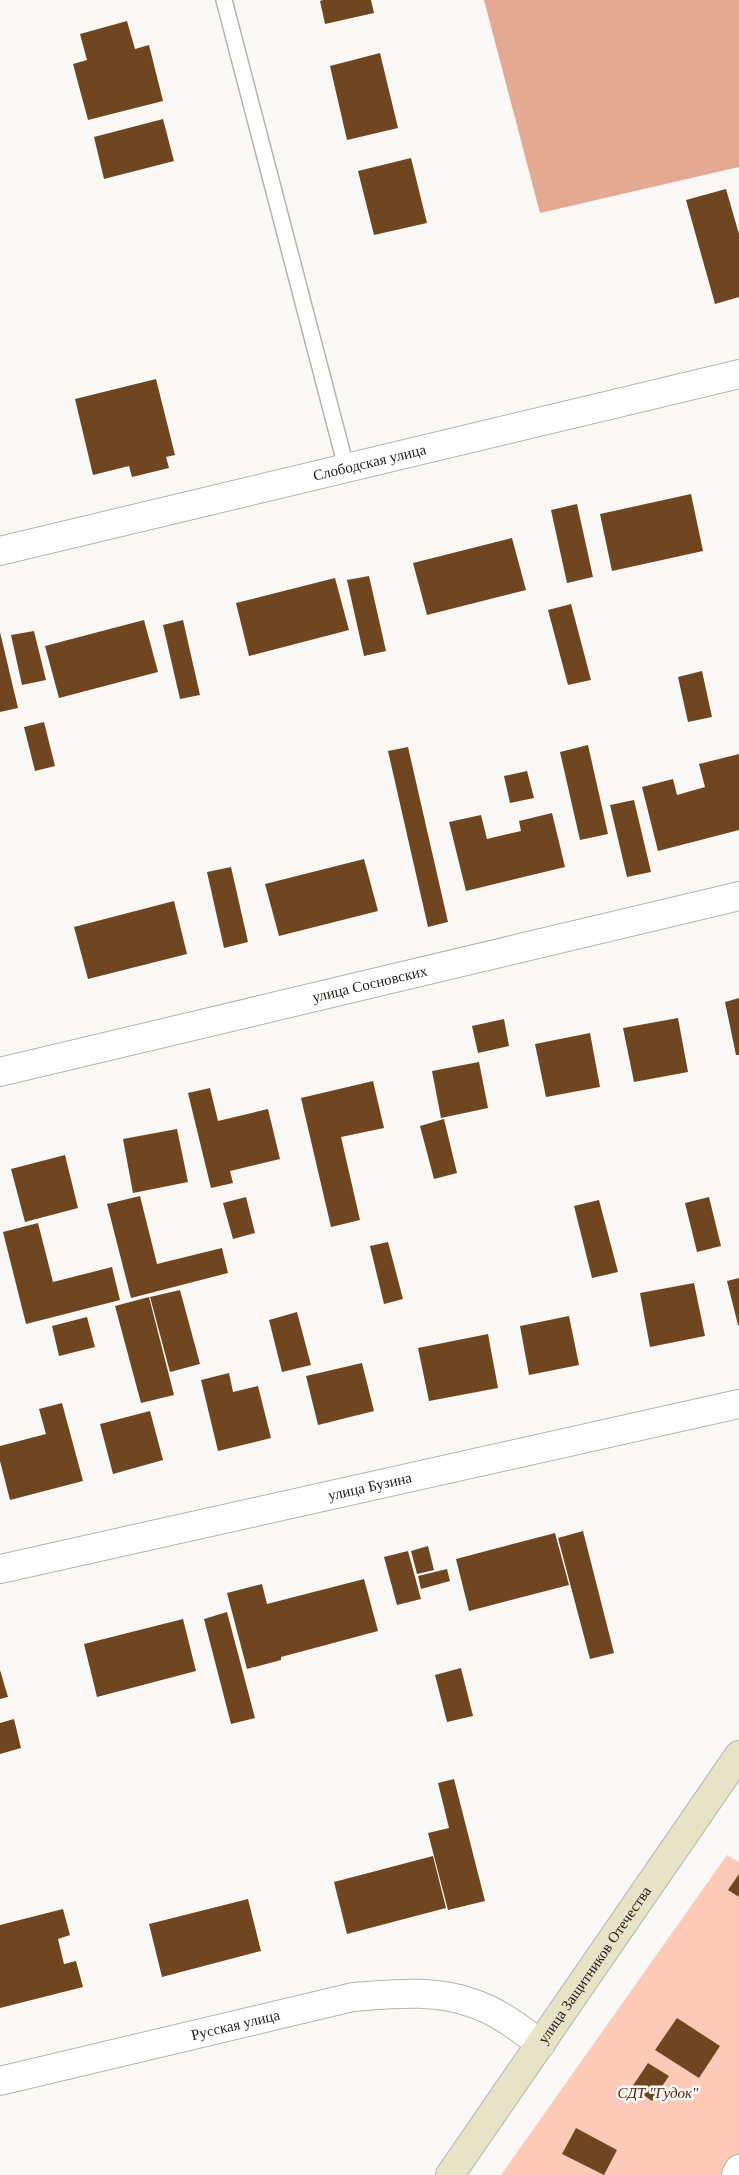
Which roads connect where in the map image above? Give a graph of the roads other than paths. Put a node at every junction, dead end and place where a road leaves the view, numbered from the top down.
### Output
1 (224, 0) edge
2 (739, 374) edge
3 (346, 467) junction
4 (0, 551) edge
5 (739, 896) edge
6 (0, 1072) edge
7 (739, 1404) edge
8 (0, 1569) edge
9 (739, 1755) edge
10 (541, 2044) junction
11 (0, 2081) edge
12 (739, 2169) edge
13 (450, 2175) edge
14 (736, 2175) edge

1 - 3 lane
2 - 3 street, Слободская улица
3 - 4 street, Слободская улица
5 - 6 street, улица Сосновских
7 - 8 street, улица Бузина
9 - 10 main road, улица Защитников Отечества
10 - 11 street, Русская улица
10 - 13 main road, улица Защитников Отечества
12 - 14 street

